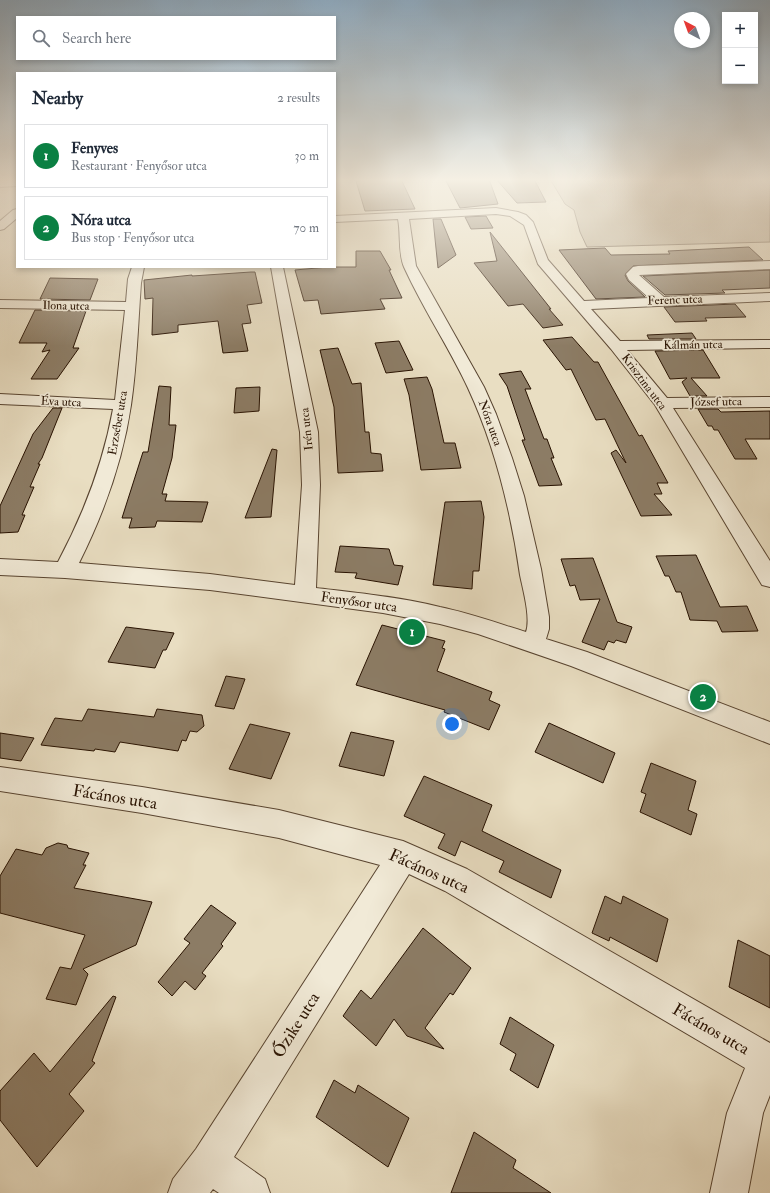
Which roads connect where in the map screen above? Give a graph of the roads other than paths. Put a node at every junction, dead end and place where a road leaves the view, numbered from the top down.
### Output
1 (407, 235) edge
2 (533, 235) edge
3 (770, 265) edge
4 (138, 268) edge
5 (277, 268) edge
6 (770, 297) edge
7 (660, 301) junction
8 (0, 304) edge
9 (580, 304) junction
10 (132, 306) junction
11 (770, 344) edge
12 (616, 346) junction
13 (0, 399) edge
14 (770, 402) edge
15 (662, 403) junction
16 (122, 405) junction
17 (0, 567) edge
18 (65, 570) junction
19 (770, 578) edge
20 (305, 594) junction
21 (534, 643) junction
22 (770, 733) edge
23 (0, 779) edge
24 (403, 856) junction
25 (768, 1062) edge
26 (209, 1162) junction
27 (188, 1193) edge
28 (251, 1193) edge
29 (729, 1193) edge

1 - 21 street, Nóra utca
2 - 9 street, Krisztina utca
3 - 7 street
4 - 10 street, Erzsébet utca
5 - 20 street, Irén utca
6 - 7 street, Ferenc utca
7 - 9 street, Ferenc utca
8 - 10 street, Ilona utca
9 - 12 street, Krisztina utca
10 - 16 street, Erzsébet utca
11 - 12 street, Kálmán utca
12 - 15 street, Krisztina utca
13 - 16 street, Éva utca
14 - 15 street, József utca
15 - 19 street, Krisztina utca
16 - 18 street, Erzsébet utca
17 - 18 street, Fenyősor utca
18 - 20 street, Fenyősor utca
20 - 21 street, Fenyősor utca
21 - 22 street, Fenyősor utca
23 - 24 street, Fácános utca
24 - 25 street, Fácános utca
24 - 26 street, Őzike utca
25 - 29 street
26 - 27 street, Őzike utca
26 - 28 street

